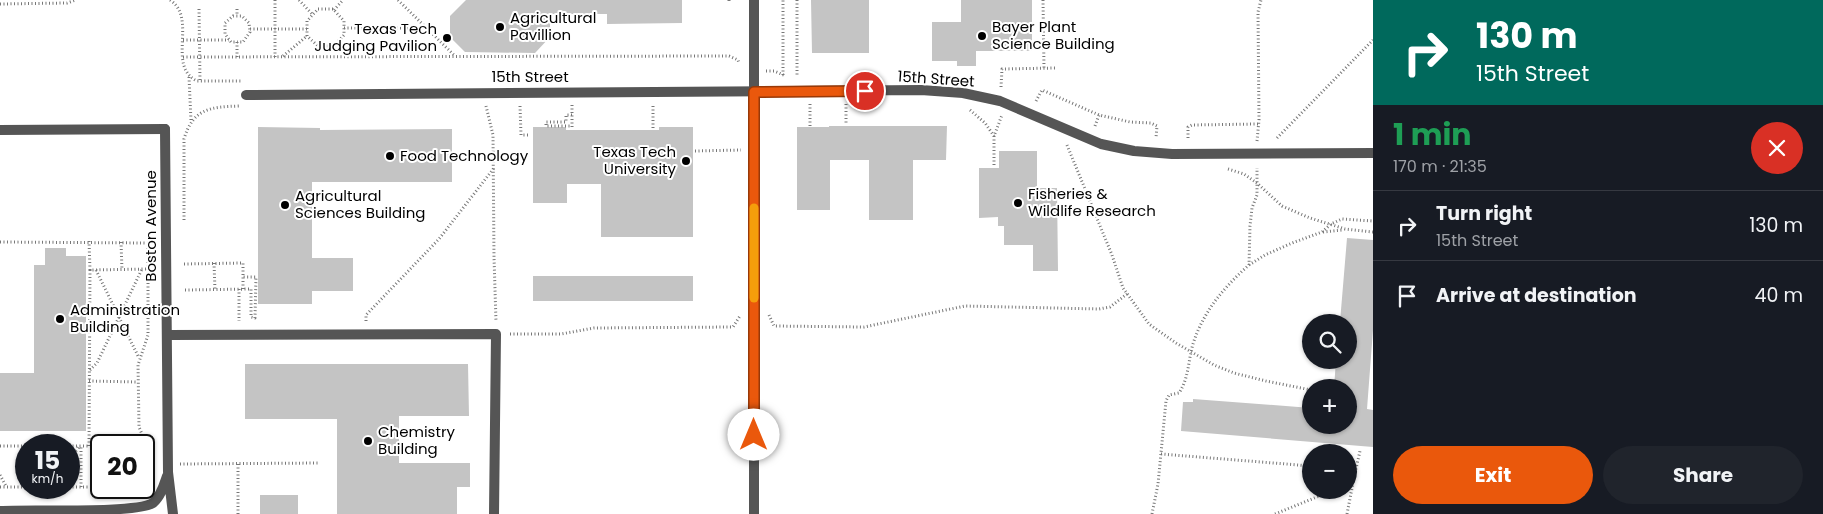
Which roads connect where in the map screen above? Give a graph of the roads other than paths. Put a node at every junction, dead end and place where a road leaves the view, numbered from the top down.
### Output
1 (754, 0) edge
2 (754, 92) junction
3 (246, 95) dead end
4 (0, 130) edge
5 (1373, 153) edge
6 (167, 335) junction
7 (168, 468) junction
8 (0, 512) edge
9 (5, 514) edge
10 (173, 514) edge
11 (494, 514) edge
12 (754, 514) edge

1 - 2 street
2 - 3 street, 15th Street
2 - 5 street, 15th Street
2 - 12 street
4 - 6 street, Boston Avenue
6 - 7 street, Boston Avenue
6 - 11 street
7 - 8 street, Boston Avenue
7 - 10 street, Boston Avenue
8 - 9 street

